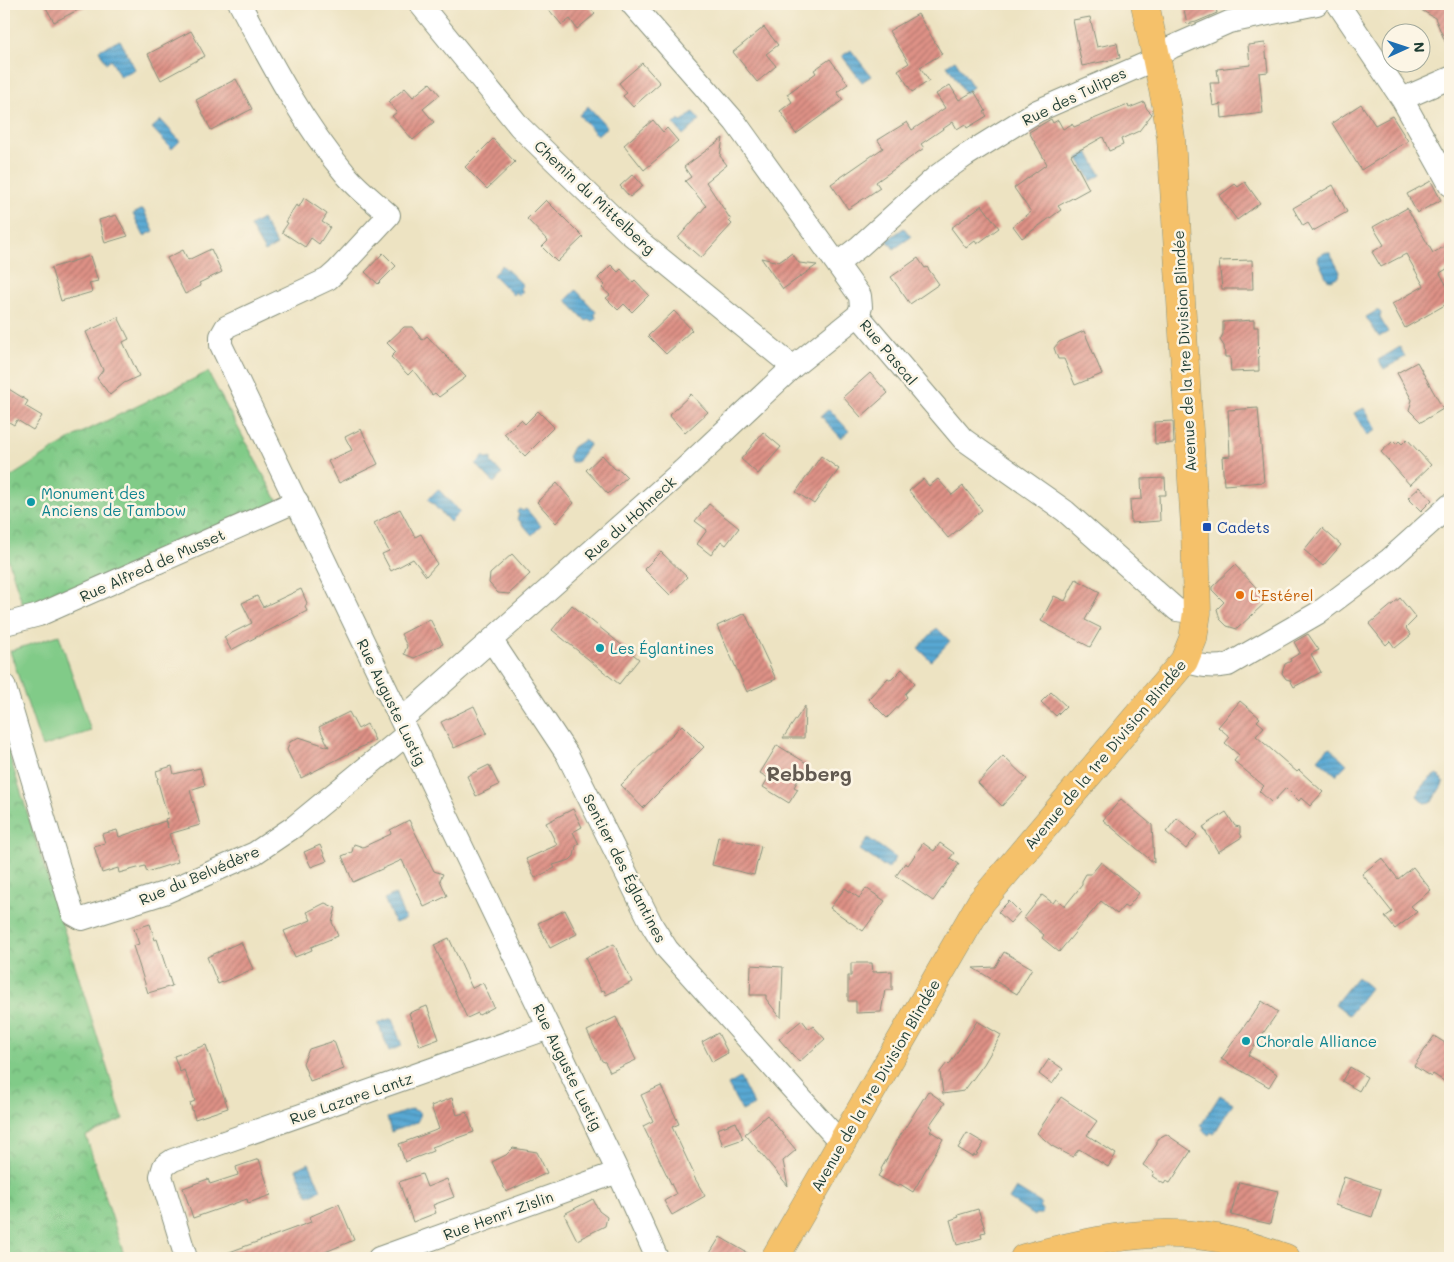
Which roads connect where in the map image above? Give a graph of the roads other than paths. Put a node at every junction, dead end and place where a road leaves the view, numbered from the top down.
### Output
1 (240, 4) edge
2 (420, 4) edge
3 (632, 4) edge
4 (1145, 4) edge
5 (1317, 4) edge
6 (1338, 4) edge
7 (1156, 57) junction
8 (1450, 78) edge
9 (1402, 99) junction
10 (1450, 185) edge
11 (838, 263) junction
12 (858, 315) junction
13 (793, 367) junction
14 (297, 501) junction
15 (1450, 504) edge
16 (1197, 613) junction
17 (4, 623) edge
18 (492, 641) junction
19 (1184, 661) junction
20 (4, 685) edge
21 (404, 727) junction
22 (549, 1028) junction
23 (843, 1143) junction
24 (618, 1172) junction
25 (186, 1258) edge
26 (379, 1258) edge
27 (657, 1258) edge
28 (775, 1258) edge
29 (1024, 1258) edge
30 (1286, 1258) edge

1 - 14 street, Rue Auguste Lustig
2 - 13 street, Chemin du Mittelberg
3 - 11 street, Rue Pascal
4 - 7 main road, Avenue de la 1re Division Blindée
5 - 7 street, Rue des Tulipes
6 - 9 street
7 - 11 street, Rue des Tulipes
7 - 16 main road, Avenue de la 1re Division Blindée
8 - 9 street
9 - 10 street
11 - 12 street, Rue Pascal
12 - 13 street, Rue du Hohneck
12 - 16 street, Rue Pascal
13 - 18 street, Rue du Hohneck
14 - 17 street, Rue Alfred de Musset
14 - 21 street, Rue Auguste Lustig
15 - 19 street
16 - 19 main road, Avenue de la 1re Division Blindée
18 - 21 street, Rue du Hohneck
18 - 23 street, Sentier des Églantines
19 - 23 main road, Avenue de la 1re Division Blindée
20 - 21 street, Rue du Belvédère
21 - 22 street, Rue Auguste Lustig
22 - 24 street, Rue Auguste Lustig
22 - 25 street, Rue Lazare Lantz
23 - 28 main road, Avenue de la 1re Division Blindée
24 - 26 street, Rue Henri Zislin
24 - 27 street, Rue Auguste Lustig
29 - 30 main road

